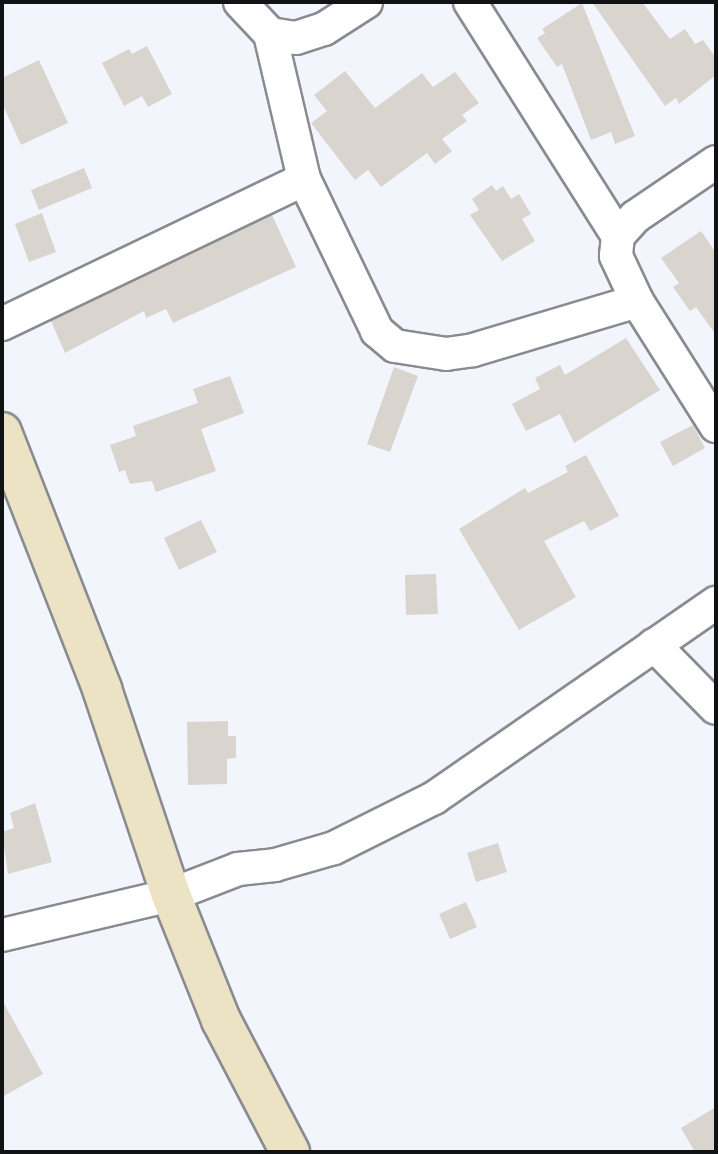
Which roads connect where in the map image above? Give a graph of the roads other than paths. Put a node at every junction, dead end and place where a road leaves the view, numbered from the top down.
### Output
1 (240, 2) edge
2 (366, 2) edge
3 (470, 2) edge
4 (270, 34) junction
5 (716, 162) edge
6 (304, 179) junction
7 (618, 236) junction
8 (637, 300) junction
9 (2, 324) edge
10 (716, 426) edge
11 (2, 432) edge
12 (716, 603) edge
13 (654, 645) junction
14 (716, 708) edge
15 (170, 895) junction
16 (2, 935) edge
17 (290, 1152) edge

1 - 4 street
2 - 4 street
3 - 7 street
4 - 6 street
5 - 7 street
6 - 8 street
6 - 9 street
7 - 8 street
8 - 10 street
11 - 15 street
12 - 13 street
13 - 14 street
13 - 15 street
15 - 16 street
15 - 17 street

